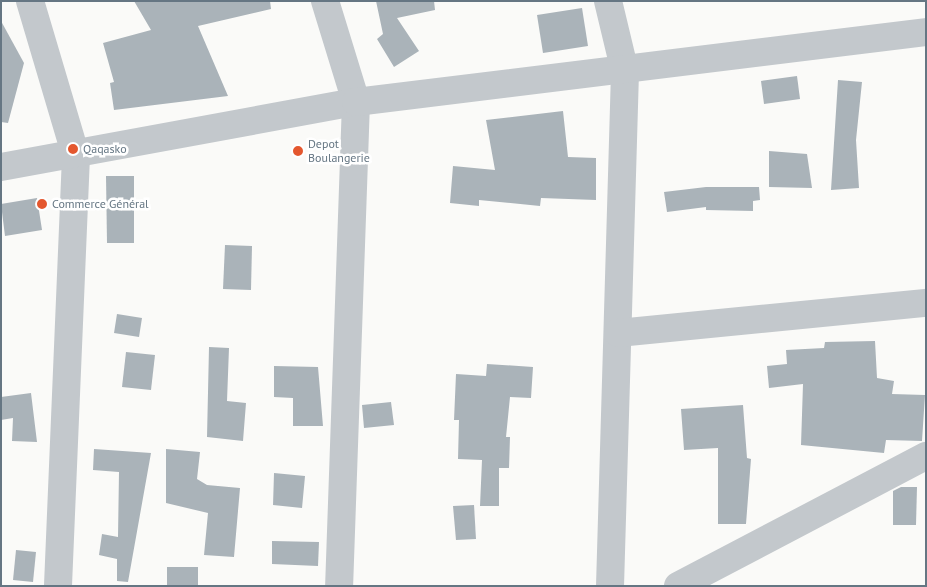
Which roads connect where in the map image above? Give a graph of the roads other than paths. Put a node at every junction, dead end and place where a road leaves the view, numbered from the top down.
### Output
1 (30, 1) edge
2 (325, 1) edge
3 (608, 1) edge
4 (926, 32) edge
5 (625, 72) junction
6 (356, 102) junction
7 (76, 156) junction
8 (1, 168) edge
9 (926, 303) edge
10 (618, 333) junction
11 (926, 456) edge
12 (58, 586) edge
13 (339, 586) edge
14 (610, 586) edge
15 (678, 586) edge

1 - 7 street
2 - 6 street
3 - 5 street
4 - 5 street
5 - 6 street
5 - 10 street
6 - 7 street
6 - 13 street
7 - 8 street
7 - 12 street
9 - 10 street
10 - 14 street
11 - 15 street

